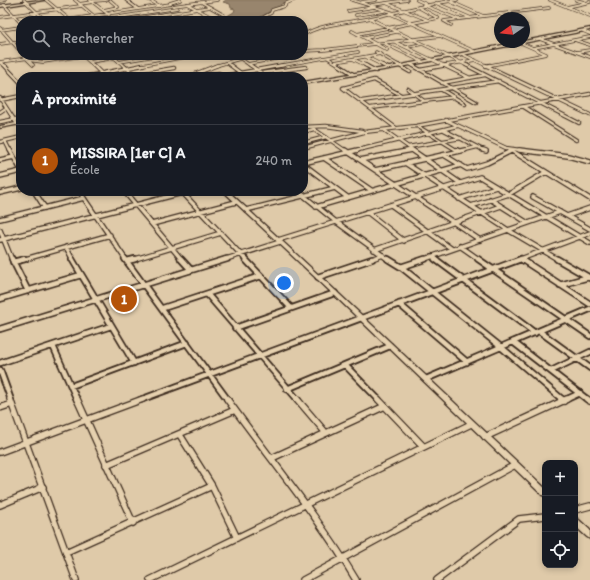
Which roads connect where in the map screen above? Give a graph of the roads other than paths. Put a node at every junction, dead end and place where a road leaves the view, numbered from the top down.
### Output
1 (5, 0) edge
2 (45, 0) edge
3 (75, 0) edge
4 (106, 0) edge
5 (110, 0) edge
6 (126, 0) edge
7 (149, 0) edge
8 (180, 0) edge
9 (217, 0) edge
10 (294, 0) edge
11 (352, 0) edge
12 (375, 0) edge
13 (407, 0) edge
14 (417, 0) edge
15 (446, 0) edge
16 (457, 0) edge
17 (550, 0) edge
18 (576, 0) edge
19 (0, 1) edge
20 (25, 1) edge
21 (92, 1) edge
22 (200, 2) junction
23 (361, 2) junction
24 (434, 2) junction
25 (587, 2) junction
26 (590, 2) edge
27 (386, 3) junction
28 (141, 4) dead end
29 (187, 4) junction
30 (427, 4) junction
31 (4, 5) junction
32 (80, 5) junction
33 (172, 5) junction
34 (370, 5) junction
35 (423, 5) junction
36 (0, 6) edge
37 (160, 6) junction
38 (210, 7) junction
39 (376, 7) junction
40 (418, 7) junction
41 (567, 7) junction
42 (146, 8) junction
43 (177, 8) junction
44 (549, 8) dead end
45 (57, 9) junction
46 (137, 9) junction
47 (104, 10) junction
48 (197, 10) junction
49 (387, 10) junction
50 (348, 11) dead end
51 (403, 11) junction
52 (37, 12) junction
53 (152, 12) junction
54 (182, 12) junction
55 (515, 12) edge
56 (142, 13) junction
57 (395, 13) junction
58 (108, 14) junction
59 (391, 14) junction
60 (13, 15) junction
61 (224, 15) dead end
62 (356, 15) dead end
63 (494, 15) edge
64 (41, 16) edge
65 (66, 16) edge
66 (95, 16) joint
67 (111, 16) edge
68 (125, 16) edge
69 (146, 16) edge
70 (154, 16) edge
71 (189, 16) edge
72 (208, 16) edge
73 (266, 16) edge
74 (483, 16) junction
75 (590, 16) edge
76 (0, 17) edge
77 (16, 18) edge
78 (438, 18) junction
79 (471, 18) junction
80 (371, 19) junction
81 (458, 19) junction
82 (428, 20) junction
83 (444, 21) junction
84 (412, 23) junction
85 (452, 26) dead end
86 (16, 27) edge
87 (389, 28) junction
88 (0, 29) edge
89 (590, 29) edge
90 (352, 31) dead end
91 (583, 31) junction
92 (396, 32) junction
93 (308, 33) edge
94 (357, 34) junction
95 (590, 35) edge
96 (440, 36) junction
97 (365, 38) junction
98 (412, 39) junction
99 (540, 39) junction
100 (574, 40) junction
101 (530, 41) edge
102 (11, 42) junction
103 (16, 42) edge
104 (394, 42) junction
105 (383, 43) junction
106 (0, 44) edge
107 (376, 44) junction
108 (422, 44) junction
109 (555, 44) junction
110 (590, 45) edge
111 (530, 46) edge
112 (16, 47) edge
113 (494, 47) edge
114 (348, 48) junction
115 (406, 48) junction
116 (533, 48) junction
117 (396, 49) junction
118 (308, 50) edge
119 (387, 50) junction
120 (590, 50) edge
121 (474, 51) junction
122 (358, 52) junction
123 (576, 52) junction
124 (380, 54) junction
125 (462, 54) junction
126 (345, 55) junction
127 (366, 56) junction
128 (448, 57) junction
129 (590, 57) edge
130 (328, 58) junction
131 (353, 59) junction
132 (20, 60) edge
133 (28, 60) edge
134 (32, 60) edge
135 (54, 60) edge
136 (102, 60) edge
137 (131, 60) edge
138 (174, 60) edge
139 (237, 60) edge
140 (242, 60) edge
141 (270, 60) edge
142 (289, 60) edge
143 (432, 60) junction
144 (475, 60) junction
145 (265, 61) joint
146 (90, 62) joint
147 (119, 62) joint
148 (335, 62) junction
149 (422, 62) junction
150 (0, 63) edge
151 (227, 63) junction
152 (460, 63) junction
153 (248, 64) junction
154 (294, 64) junction
155 (410, 64) junction
156 (33, 65) dead end
157 (400, 66) junction
158 (444, 66) junction
159 (486, 66) junction
160 (6, 67) junction
161 (306, 67) dead end
162 (0, 68) edge
163 (174, 68) dead end
164 (388, 68) junction
165 (127, 69) junction
166 (257, 70) junction
167 (419, 70) junction
168 (275, 71) joint
169 (376, 71) junction
170 (100, 72) edge
171 (112, 72) edge
172 (131, 72) edge
173 (147, 72) edge
174 (203, 72) edge
175 (240, 72) edge
176 (246, 72) edge
177 (260, 72) edge
178 (268, 72) edge
179 (410, 72) dead end
180 (353, 74) junction
181 (485, 75) junction
182 (16, 78) edge
183 (470, 78) junction
184 (499, 81) junction
185 (308, 82) edge
186 (442, 83) junction
187 (452, 88) junction
188 (408, 89) dead end
189 (442, 90) junction
190 (414, 94) junction
191 (590, 94) edge
192 (402, 96) junction
193 (16, 97) edge
194 (454, 97) junction
195 (0, 99) edge
196 (559, 100) junction
197 (362, 101) junction
198 (424, 101) junction
199 (476, 102) dead end
200 (465, 104) dead end
201 (542, 104) junction
202 (524, 107) junction
203 (6, 108) junction
204 (371, 108) junction
205 (0, 112) edge
206 (590, 115) edge
207 (14, 119) joint
208 (446, 120) junction
209 (0, 122) edge
210 (578, 123) dead end
211 (16, 124) edge
212 (326, 126) junction
213 (416, 126) junction
214 (457, 126) junction
215 (0, 127) edge
216 (308, 127) edge
217 (396, 128) junction
218 (314, 129) junction
219 (383, 130) junction
220 (444, 130) junction
221 (308, 131) edge
222 (364, 132) junction
223 (429, 133) junction
224 (326, 137) junction
225 (461, 138) junction
226 (16, 139) edge
227 (398, 140) junction
228 (576, 140) dead end
229 (5, 141) junction
230 (332, 141) junction
231 (445, 141) junction
232 (0, 142) edge
233 (308, 142) edge
234 (308, 147) edge
235 (408, 147) junction
236 (477, 147) junction
237 (412, 150) junction
238 (514, 150) junction
239 (460, 151) junction
240 (486, 151) dead end
241 (348, 152) junction
242 (443, 154) junction
243 (14, 157) junction
244 (324, 158) junction
245 (424, 159) junction
246 (0, 160) edge
247 (360, 160) junction
248 (16, 161) edge
249 (590, 162) edge
250 (308, 163) edge
251 (405, 163) junction
252 (461, 165) junction
253 (308, 168) edge
254 (375, 170) junction
255 (441, 170) junction
256 (16, 171) edge
257 (546, 172) junction
258 (423, 175) junction
259 (0, 176) edge
260 (395, 183) junction
261 (460, 183) junction
262 (496, 187) junction
263 (335, 188) junction
264 (444, 188) junction
265 (16, 189) edge
266 (371, 190) junction
267 (0, 193) edge
268 (509, 194) junction
269 (308, 195) edge
270 (37, 196) edge
271 (128, 196) edge
272 (168, 196) edge
273 (186, 196) edge
274 (230, 196) edge
275 (304, 196) joint
276 (347, 197) junction
277 (416, 197) junction
278 (533, 197) dead end
279 (84, 198) joint
280 (459, 199) junction
281 (490, 199) junction
282 (590, 199) edge
283 (236, 202) junction
284 (136, 205) junction
285 (391, 205) junction
286 (316, 206) junction
287 (471, 206) junction
288 (501, 206) junction
289 (45, 208) junction
290 (590, 208) edge
291 (246, 210) junction
292 (201, 211) junction
293 (367, 212) junction
294 (560, 212) junction
295 (482, 213) junction
296 (96, 216) junction
297 (546, 216) junction
298 (567, 216) junction
299 (0, 219) edge
300 (334, 221) junction
301 (454, 223) junction
302 (528, 223) junction
303 (152, 224) junction
304 (590, 229) edge
305 (0, 230) edge
306 (508, 230) junction
307 (428, 232) junction
308 (221, 233) junction
309 (590, 233) edge
310 (110, 235) junction
311 (580, 237) junction
312 (2, 240) edge
313 (480, 240) junction
314 (279, 241) junction
315 (404, 241) junction
316 (590, 242) edge
317 (460, 246) junction
318 (66, 247) junction
319 (172, 248) junction
320 (374, 250) junction
321 (452, 250) junction
322 (543, 250) junction
323 (242, 254) junction
324 (383, 255) junction
325 (432, 256) junction
326 (521, 258) junction
327 (127, 261) junction
328 (13, 262) junction
329 (401, 267) junction
330 (493, 269) junction
331 (191, 270) junction
332 (81, 275) junction
333 (261, 276) junction
334 (318, 277) junction
335 (589, 277) edge
336 (464, 280) junction
337 (144, 284) junction
338 (560, 285) junction
339 (28, 291) junction
340 (335, 292) junction
341 (432, 292) junction
342 (207, 294) junction
343 (0, 299) edge
344 (95, 299) junction
345 (399, 304) junction
346 (590, 304) edge
347 (163, 308) junction
348 (291, 308) junction
349 (590, 309) edge
350 (361, 318) junction
351 (566, 319) junction
352 (111, 326) junction
353 (235, 328) junction
354 (0, 329) edge
355 (537, 332) junction
356 (590, 336) edge
357 (513, 342) junction
358 (187, 343) junction
359 (53, 346) junction
360 (390, 346) junction
361 (501, 347) junction
362 (590, 352) edge
363 (259, 356) junction
364 (577, 359) junction
365 (467, 362) junction
366 (0, 363) edge
367 (134, 363) junction
368 (345, 365) junction
369 (590, 368) edge
370 (0, 370) edge
371 (551, 371) junction
372 (209, 374) junction
373 (426, 380) junction
374 (71, 386) junction
375 (287, 389) junction
376 (580, 393) junction
377 (564, 401) junction
378 (590, 401) edge
379 (12, 404) junction
380 (385, 406) junction
381 (0, 408) edge
382 (235, 410) junction
383 (87, 420) junction
384 (471, 424) junction
385 (326, 433) junction
386 (180, 434) junction
387 (485, 437) junction
388 (26, 442) junction
389 (423, 446) junction
390 (0, 452) edge
391 (272, 458) junction
392 (106, 465) junction
393 (515, 465) junction
394 (212, 486) junction
395 (43, 487) junction
396 (542, 490) edge
397 (305, 504) junction
398 (0, 505) edge
399 (590, 506) edge
400 (578, 509) edge
401 (542, 516) edge
402 (133, 523) junction
403 (578, 524) edge
404 (590, 535) edge
405 (236, 538) junction
406 (66, 552) junction
407 (344, 558) junction
408 (76, 580) edge
409 (150, 580) edge
410 (303, 580) edge
411 (356, 580) edge
412 (437, 580) edge

1 - 19 street
2 - 20 main road
2 - 45 street
3 - 32 street
4 - 21 street
5 - 47 street
6 - 46 street
7 - 37 street
8 - 33 street
9 - 22 street
10 - 73 street
11 - 23 street
12 - 23 street
13 - 27 street
14 - 30 street
15 - 16 street
15 - 24 street
15 - 74 street
17 - 41 street
18 - 25 street
20 - 31 main road
20 - 52 street
21 - 32 street
21 - 47 street
22 - 29 street
22 - 38 street
23 - 34 street
24 - 30 street
24 - 79 street
25 - 26 street
25 - 41 street
27 - 34 street
27 - 51 street
28 - 42 street
29 - 33 street
29 - 48 street
30 - 35 street
31 - 36 main road
31 - 60 street
32 - 45 street
32 - 66 street
33 - 37 street
33 - 43 street
34 - 39 street
35 - 40 street
35 - 81 street
37 - 42 street
38 - 48 street
38 - 61 street
39 - 49 street
39 - 50 street
40 - 51 street
40 - 78 street
41 - 75 street
42 - 46 street
42 - 53 street
43 - 53 street
43 - 54 street
44 - 55 street
45 - 52 street
45 - 65 street
46 - 56 street
46 - 58 street
47 - 58 street
48 - 54 street
48 - 72 street
49 - 57 street
49 - 62 street
51 - 57 street
51 - 82 street
52 - 60 street
52 - 64 street
53 - 56 street
54 - 70 street
54 - 71 street
56 - 68 street
56 - 69 street
57 - 59 street
58 - 66 street
58 - 67 street
59 - 80 street
59 - 84 street
60 - 76 street
60 - 77 street
63 - 74 street
74 - 79 street
78 - 82 street
78 - 83 street
79 - 81 street
80 - 87 street
80 - 93 street
81 - 83 street
82 - 84 street
83 - 85 street
84 - 87 street
84 - 96 street
86 - 88 street
87 - 92 street
87 - 94 street
88 - 102 street
89 - 91 main road
90 - 94 street
91 - 95 street
91 - 99 main road
92 - 97 street
92 - 98 street
94 - 97 street
95 - 100 street
96 - 98 street
96 - 121 street
97 - 107 street
98 - 104 street
98 - 108 street
99 - 101 main road
99 - 109 street
100 - 109 street
100 - 110 street
102 - 103 street
102 - 106 street
102 - 112 street
104 - 105 street
104 - 115 street
105 - 107 street
105 - 117 street
107 - 114 street
107 - 119 street
108 - 115 street
108 - 128 street
109 - 116 street
109 - 123 street
111 - 116 street
113 - 121 main road
114 - 118 street
114 - 122 street
115 - 117 street
115 - 143 street
116 - 159 street
117 - 119 street
117 - 149 street
119 - 124 street
120 - 123 street
121 - 125 main road
122 - 126 street
122 - 127 street
123 - 129 street
124 - 127 street
124 - 157 street
125 - 128 main road
125 - 144 street
126 - 130 street
126 - 131 street
127 - 131 street
127 - 164 street
128 - 143 main road
128 - 152 street
130 - 148 street
130 - 154 street
131 - 148 street
131 - 169 street
132 - 150 street
133 - 156 street
134 - 135 street
136 - 146 street
137 - 147 street
138 - 165 street
139 - 151 street
140 - 153 street
141 - 145 street
142 - 154 street
143 - 149 main road
143 - 158 street
144 - 152 street
144 - 159 street
145 - 153 street
146 - 170 street
147 - 165 street
148 - 180 street
149 - 155 main road
150 - 160 street
151 - 174 street
151 - 175 street
152 - 158 street
152 - 181 street
153 - 166 street
154 - 166 street
155 - 157 main road
155 - 167 street
157 - 164 main road
157 - 179 street
158 - 167 street
158 - 183 street
159 - 196 street
160 - 162 street
160 - 182 street
161 - 168 street
163 - 173 street
164 - 169 main road
165 - 171 street
165 - 172 street
166 - 176 street
166 - 177 street
167 - 186 street
168 - 178 street
169 - 180 main road
180 - 185 main road
181 - 183 street
181 - 184 street
183 - 186 street
184 - 187 street
184 - 201 street
186 - 187 street
187 - 189 street
187 - 199 street
188 - 190 street
189 - 190 street
189 - 194 street
190 - 192 street
190 - 198 street
191 - 196 street
192 - 197 street
192 - 197 street
193 - 195 street
194 - 198 street
194 - 200 street
195 - 203 street
196 - 201 street
196 - 206 street
197 - 204 street
198 - 204 street
201 - 202 street
201 - 210 street
202 - 208 street
202 - 228 street
203 - 205 street
203 - 207 street
204 - 217 street
207 - 209 street
208 - 213 street
208 - 214 street
211 - 215 main road
212 - 216 street
212 - 218 street
212 - 222 street
213 - 217 street
213 - 223 street
214 - 220 street
214 - 238 street
217 - 219 street
218 - 221 street
218 - 224 street
219 - 222 street
219 - 227 street
220 - 223 street
220 - 225 street
222 - 230 street
223 - 227 street
223 - 231 street
224 - 230 street
224 - 233 street
225 - 231 street
225 - 236 street
226 - 229 street
227 - 235 street
227 - 241 street
229 - 232 street
229 - 243 street
230 - 234 street
230 - 241 street
231 - 235 street
231 - 239 street
235 - 237 street
236 - 239 street
236 - 240 street
237 - 245 street
237 - 247 street
238 - 249 street
238 - 252 street
238 - 257 street
239 - 242 street
241 - 244 street
241 - 247 street
242 - 245 street
242 - 252 street
243 - 246 street
243 - 248 street
244 - 250 street
244 - 266 street
245 - 251 street
245 - 255 street
247 - 254 street
251 - 254 street
251 - 258 street
252 - 255 street
253 - 263 street
254 - 260 street
255 - 258 street
255 - 261 street
256 - 259 street
257 - 268 street
257 - 282 street
258 - 260 street
258 - 264 street
260 - 266 street
260 - 277 street
261 - 262 street
261 - 264 street
262 - 268 street
262 - 280 street
263 - 269 street
263 - 276 street
264 - 277 street
264 - 280 street
265 - 267 street
266 - 276 street
268 - 281 street
268 - 297 street
270 - 289 street
271 - 284 street
272 - 284 street
273 - 292 street
274 - 283 main road
275 - 286 street
275 - 291 street
276 - 286 street
277 - 285 street
277 - 301 street
278 - 294 street
279 - 289 street
279 - 296 street
280 - 287 street
281 - 287 street
281 - 288 street
283 - 291 main road
283 - 292 street
284 - 296 street
284 - 303 street
285 - 293 street
285 - 307 street
286 - 300 street
287 - 295 street
288 - 295 street
288 - 302 street
289 - 299 street
290 - 298 street
291 - 314 main road
292 - 303 street
292 - 308 street
293 - 300 street
293 - 315 street
294 - 297 street
294 - 298 street
295 - 301 street
295 - 306 street
296 - 310 street
296 - 312 street
297 - 302 street
297 - 311 street
298 - 304 street
300 - 314 street
300 - 320 street
301 - 307 street
301 - 313 street
302 - 306 street
303 - 319 street
305 - 312 street
306 - 313 street
306 - 322 street
307 - 315 street
307 - 321 street
308 - 319 street
308 - 323 street
309 - 311 street
310 - 318 street
310 - 327 street
311 - 316 street
311 - 322 street
312 - 328 street
313 - 317 street
314 - 323 street
314 - 334 main road
315 - 320 street
317 - 321 street
317 - 330 street
318 - 328 street
318 - 332 street
319 - 327 street
319 - 331 street
320 - 324 street
321 - 325 street
322 - 326 street
322 - 335 street
323 - 331 street
323 - 333 street
324 - 329 street
324 - 334 street
325 - 329 street
325 - 336 street
326 - 330 street
326 - 338 street
327 - 337 street
328 - 339 street
329 - 341 street
330 - 336 street
330 - 351 street
331 - 337 street
332 - 339 street
332 - 344 street
333 - 342 street
333 - 348 street
334 - 340 main road
335 - 338 street
336 - 341 street
336 - 355 street
337 - 344 street
337 - 347 street
338 - 346 street
339 - 343 street
340 - 348 street
340 - 350 main road
341 - 345 street
341 - 361 street
342 - 347 street
342 - 353 street
344 - 352 street
344 - 354 street
345 - 350 street
345 - 365 street
347 - 358 street
348 - 353 street
349 - 351 street
350 - 360 main road
350 - 363 street
351 - 355 street
351 - 356 street
352 - 359 street
352 - 367 street
353 - 363 street
355 - 357 street
355 - 364 street
357 - 361 street
357 - 371 street
358 - 367 street
358 - 372 street
359 - 366 street
359 - 374 street
360 - 368 street
360 - 373 main road
361 - 365 street
361 - 377 street
362 - 364 street
363 - 372 street
363 - 375 street
364 - 369 street
364 - 371 street
365 - 373 street
367 - 374 street
368 - 375 street
368 - 380 street
370 - 379 street
371 - 376 street
372 - 382 street
372 - 383 street
373 - 384 main road
374 - 383 street
375 - 385 street
376 - 377 street
376 - 378 street
377 - 387 street
379 - 381 street
379 - 388 street
380 - 385 street
380 - 389 street
382 - 386 street
382 - 391 street
383 - 388 street
383 - 392 street
384 - 387 main road
384 - 389 street
385 - 391 street
386 - 392 street
386 - 394 street
387 - 393 main road
388 - 390 street
388 - 395 street
389 - 397 street
391 - 397 street
392 - 402 street
393 - 396 main road
393 - 407 street
394 - 402 street
394 - 405 street
395 - 398 street
395 - 406 street
397 - 405 street
397 - 407 street
399 - 400 street
401 - 412 street
402 - 406 street
403 - 404 main road
405 - 409 street
406 - 408 street
407 - 410 street
407 - 411 street

